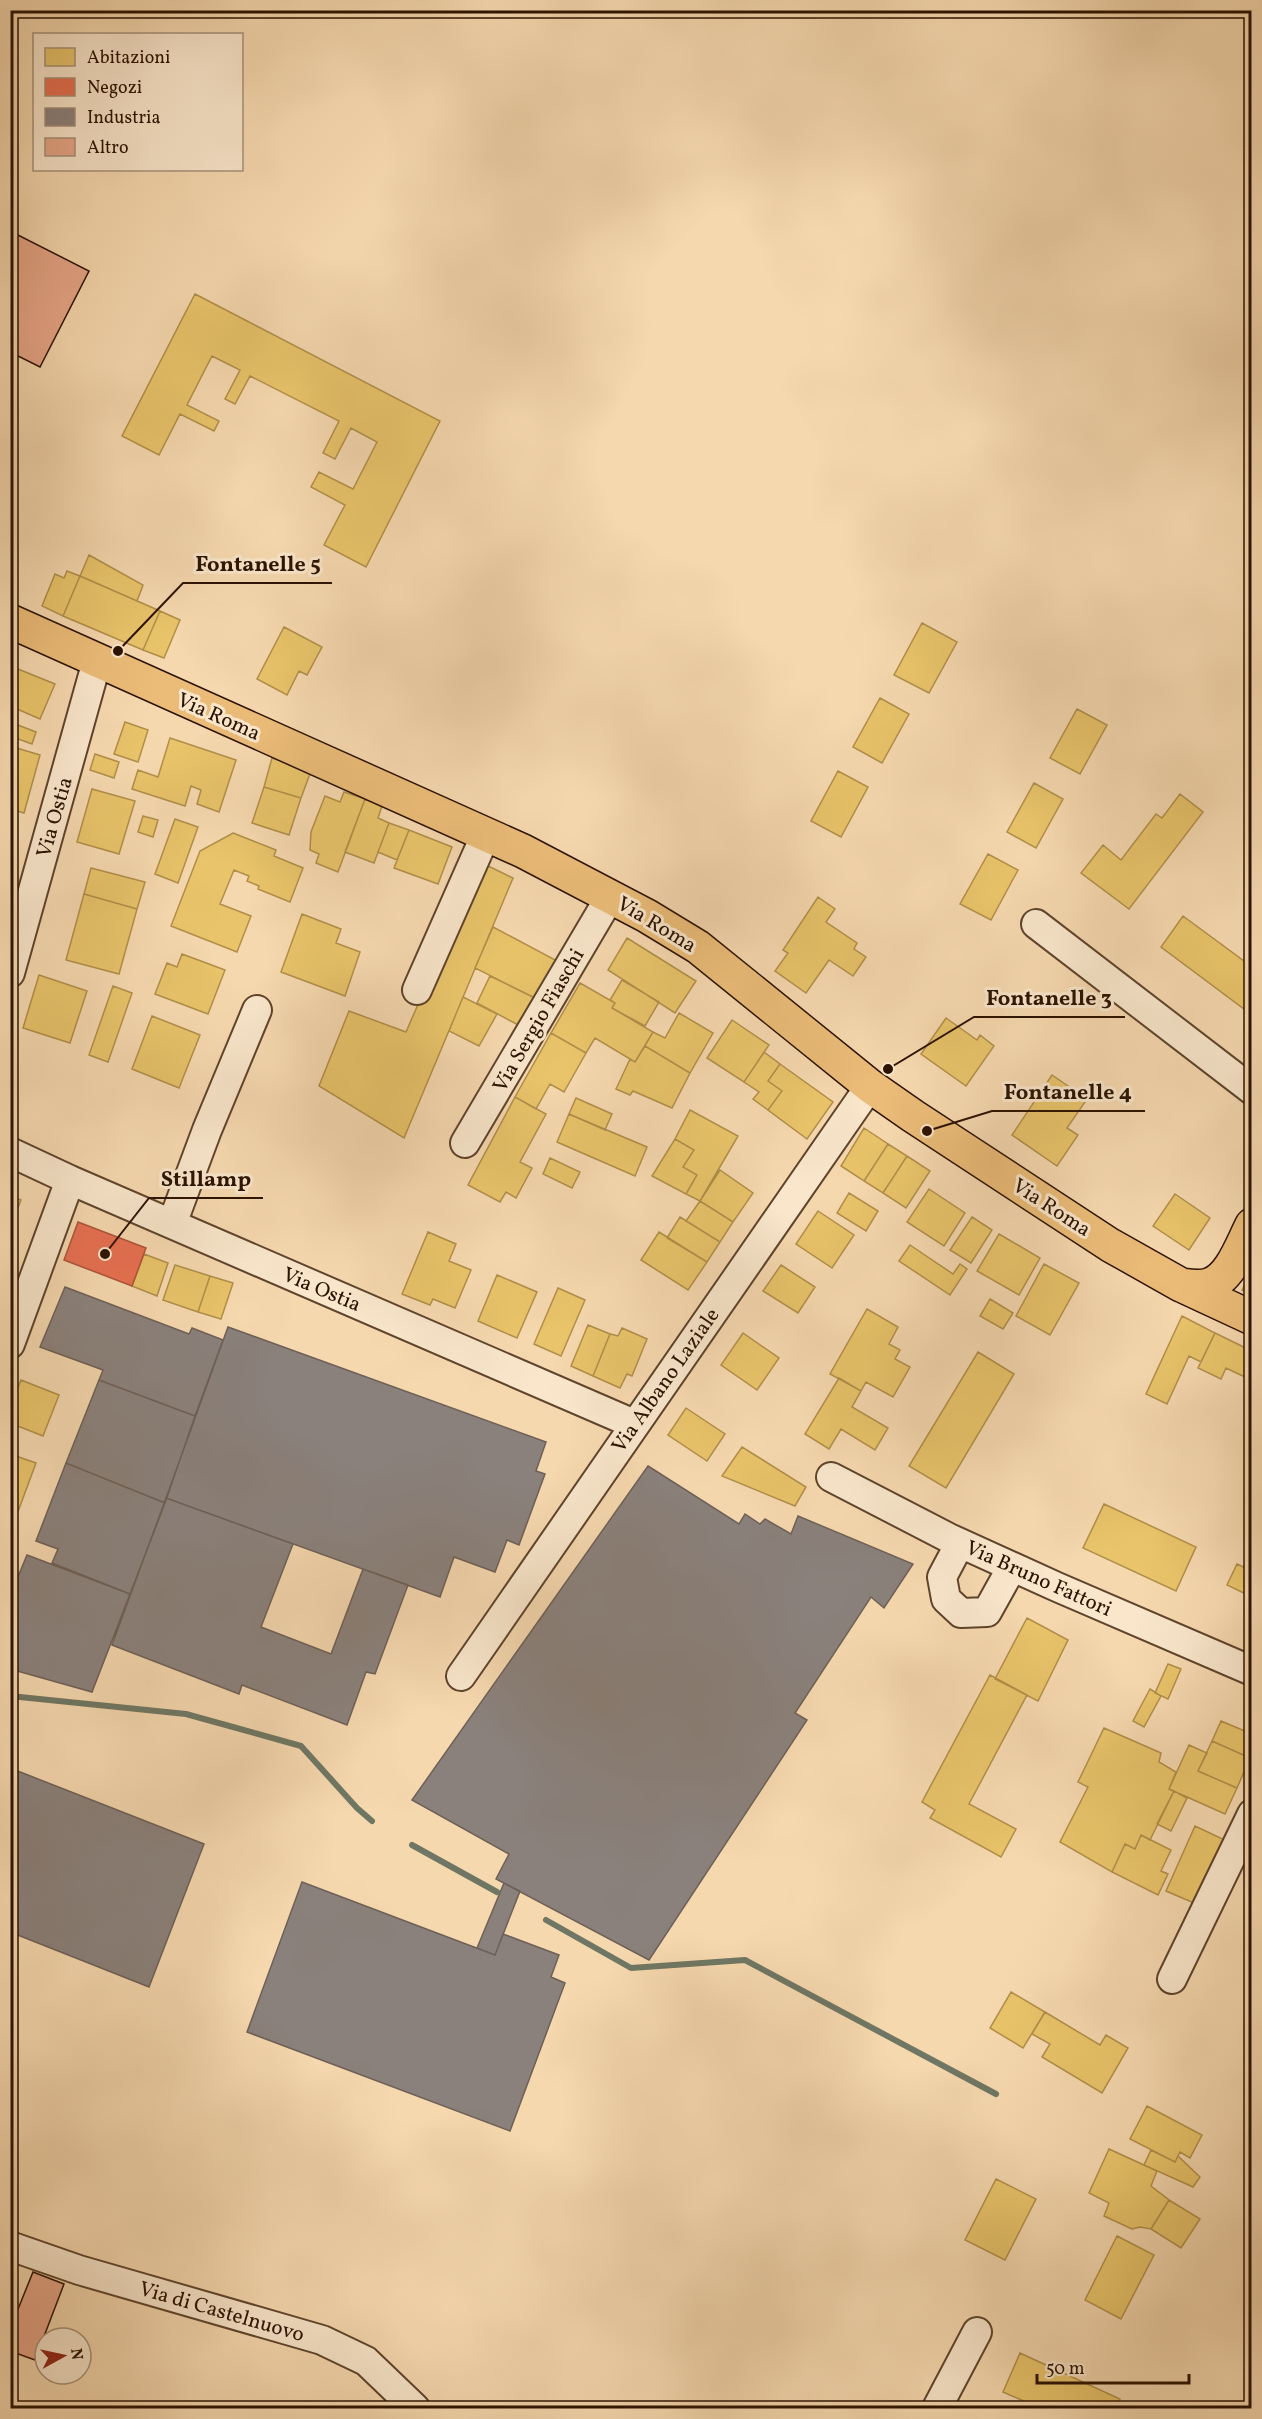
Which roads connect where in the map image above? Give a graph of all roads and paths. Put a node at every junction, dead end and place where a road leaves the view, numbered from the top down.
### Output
1 (10, 621) edge
2 (97, 661) junction
3 (486, 834) junction
4 (610, 897) junction
5 (1036, 924) dead end
6 (10, 973) edge
7 (417, 990) dead end
8 (257, 1010) dead end
9 (870, 1086) junction
10 (1251, 1090) edge
11 (465, 1143) dead end
12 (10, 1152) edge
13 (70, 1180) junction
14 (172, 1224) junction
15 (1251, 1225) edge
16 (1232, 1263) junction
17 (1180, 1285) junction
18 (1250, 1318) edge
19 (10, 1344) edge
20 (634, 1424) junction
21 (831, 1477) dead end
22 (960, 1543) junction
23 (1012, 1567) junction
24 (1251, 1671) edge
25 (460, 1676) dead end
26 (1251, 1814) edge
27 (1172, 1979) dead end
28 (10, 2246) edge
29 (977, 2332) dead end
30 (415, 2409) edge
31 (937, 2409) edge

1 - 2 main road, Via Roma
2 - 3 main road, Via Roma
2 - 6 street, Via Ostia
3 - 4 main road, Via Roma
3 - 7 street
4 - 9 main road, Via Roma
4 - 11 street, Via Sergio Fiaschi
5 - 10 street
8 - 14 street
9 - 17 main road, Via Roma
9 - 20 street, Via Albano Laziale
12 - 13 street, Via Ostia
13 - 14 street, Via Ostia
13 - 19 street
14 - 20 street, Via Ostia
15 - 16 main road
16 - 17 main road
16 - 18 main road
17 - 18 main road, Via Roma
20 - 25 street, Via Albano Laziale
21 - 22 street, Via Bruno Fattori
22 - 23 street, Via Bruno Fattori
22 - 23 street
23 - 24 street, Via Bruno Fattori
26 - 27 street
28 - 30 street, Via di Castelnuovo
29 - 31 street

